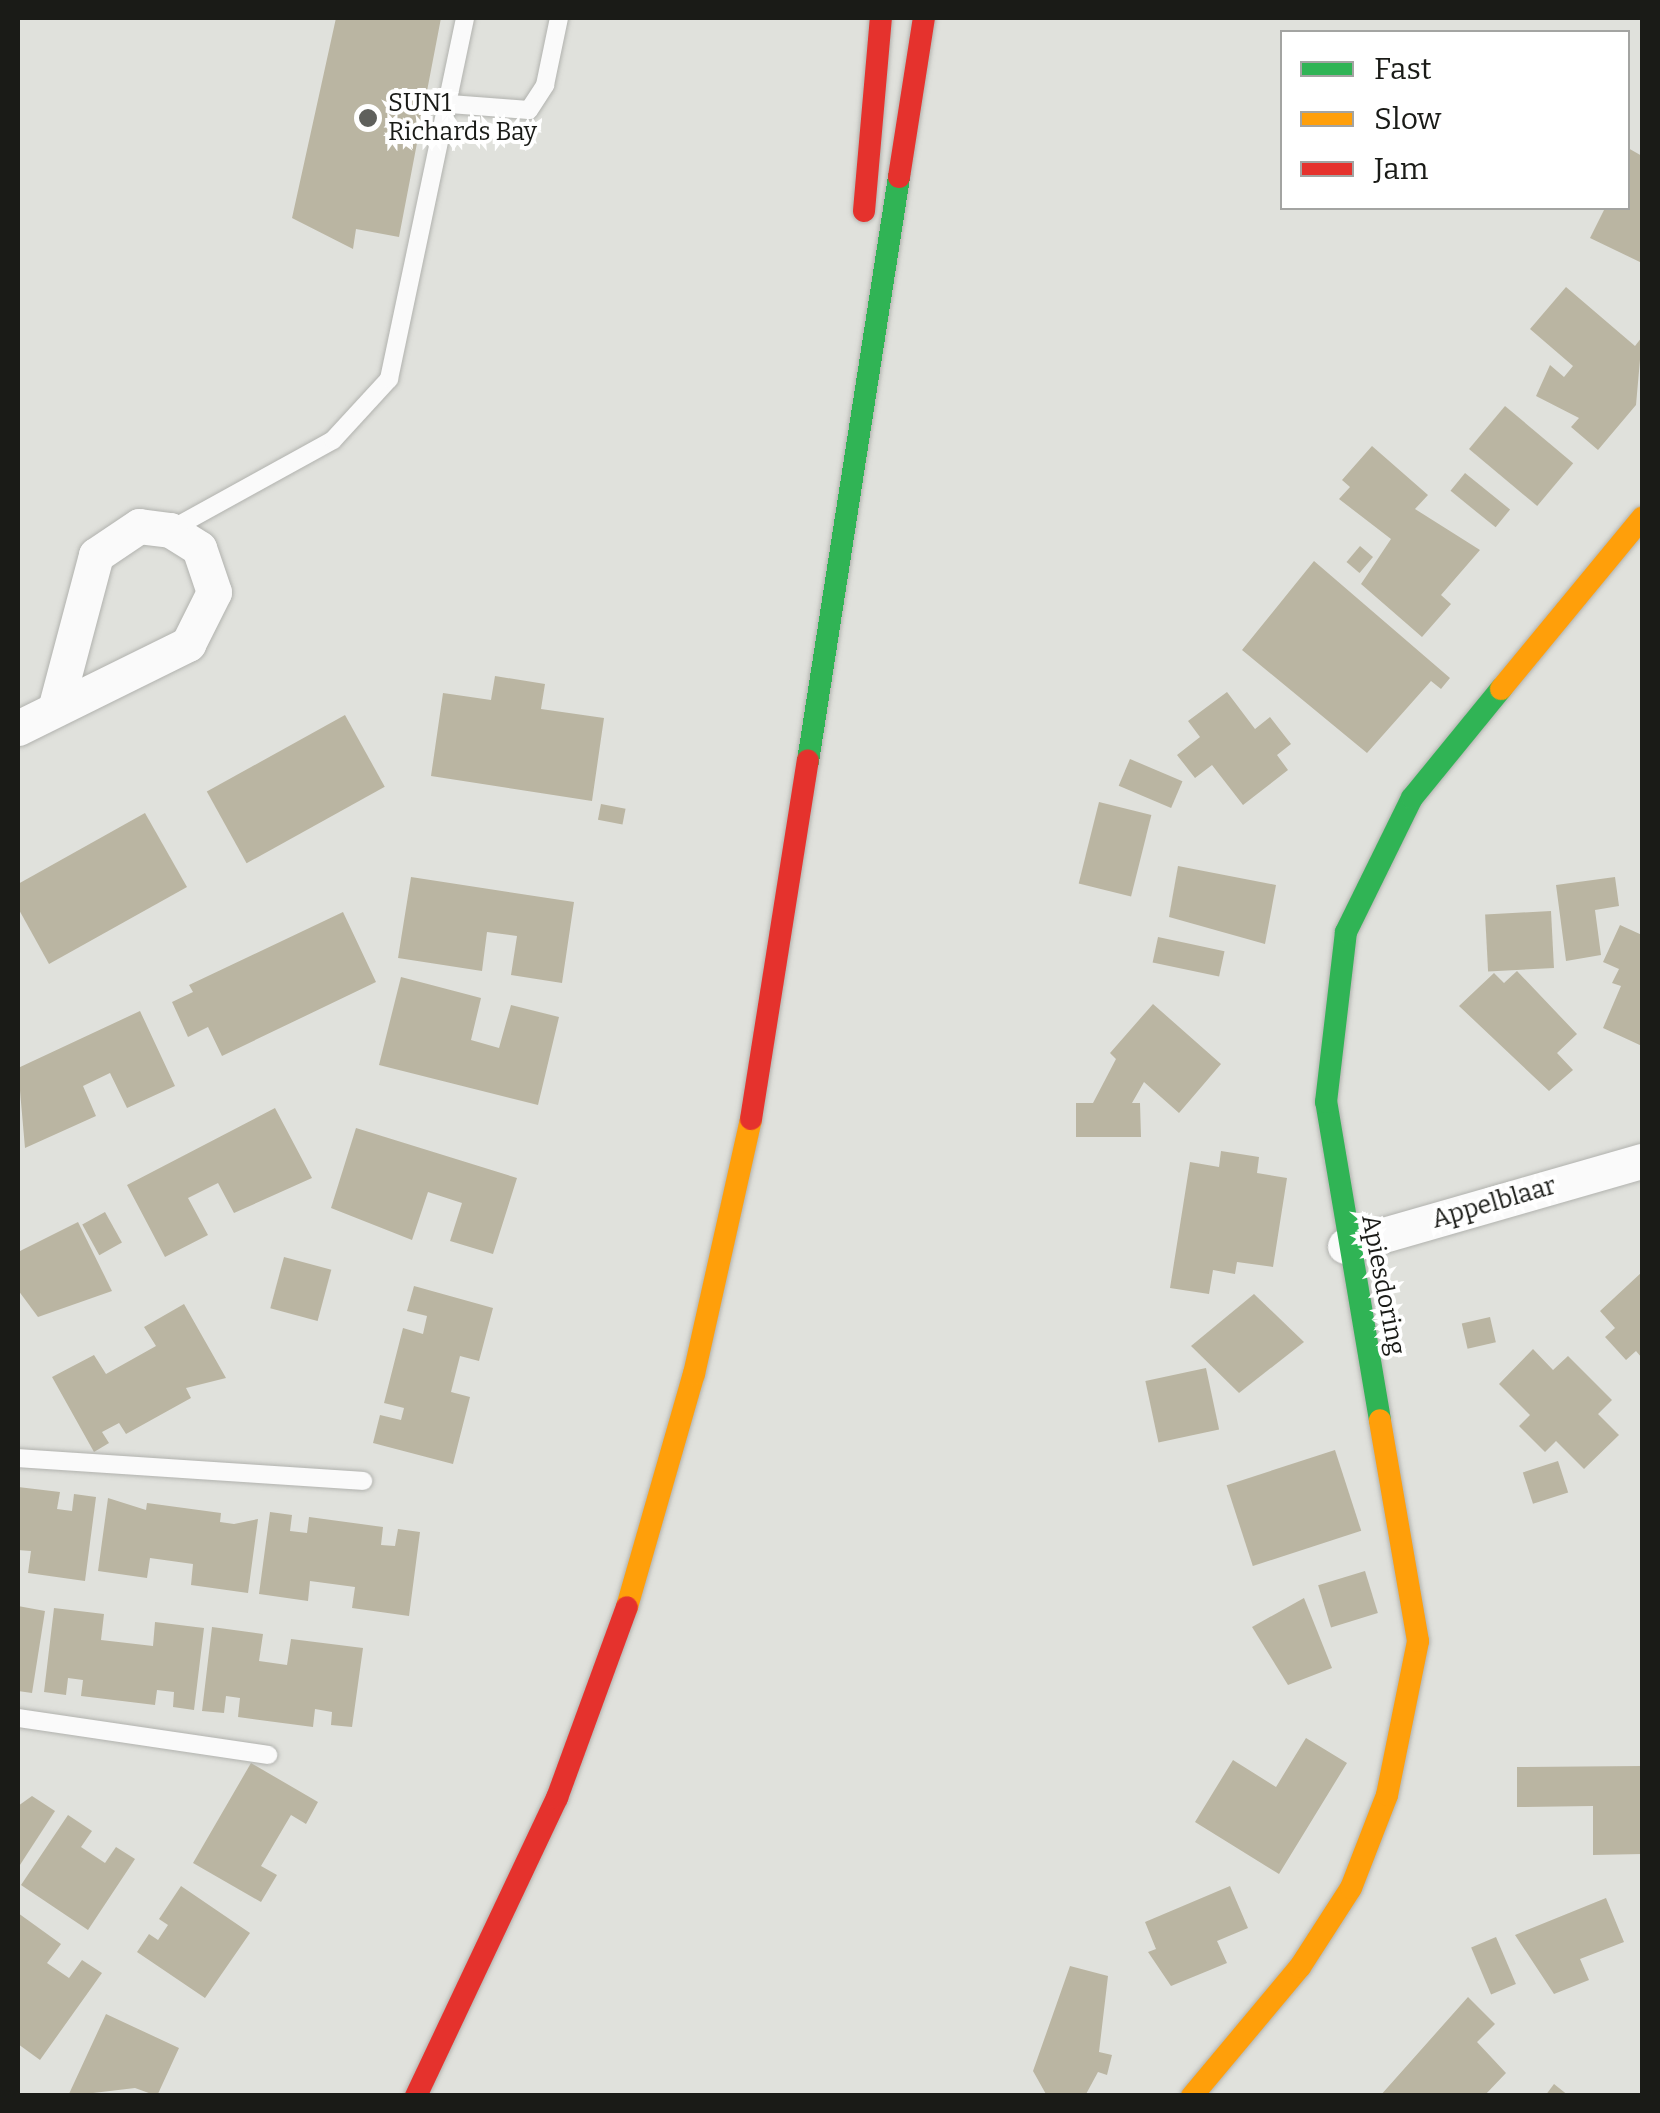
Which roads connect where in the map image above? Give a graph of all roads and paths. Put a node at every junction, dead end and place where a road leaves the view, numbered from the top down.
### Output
1 (465, 18) edge
2 (560, 18) edge
3 (881, 18) edge
4 (924, 18) edge
5 (450, 104) junction
6 (1642, 518) edge
7 (840, 520) junction
8 (170, 530) junction
9 (55, 709) junction
10 (18, 728) edge
11 (1642, 1160) edge
12 (1345, 1246) junction
13 (18, 1458) edge
14 (364, 1481) dead end
15 (18, 1718) edge
16 (268, 1756) dead end
17 (416, 2096) edge
18 (1192, 2096) edge

1 - 5 lane
2 - 5 lane
3 - 7 street
4 - 7 street
5 - 8 lane
6 - 12 street, Apiesdoring
7 - 17 street
8 - 9 street
8 - 9 street
9 - 10 street
11 - 12 street, Appelblaar
12 - 18 street, Apiesdoring
13 - 14 lane
15 - 16 lane

